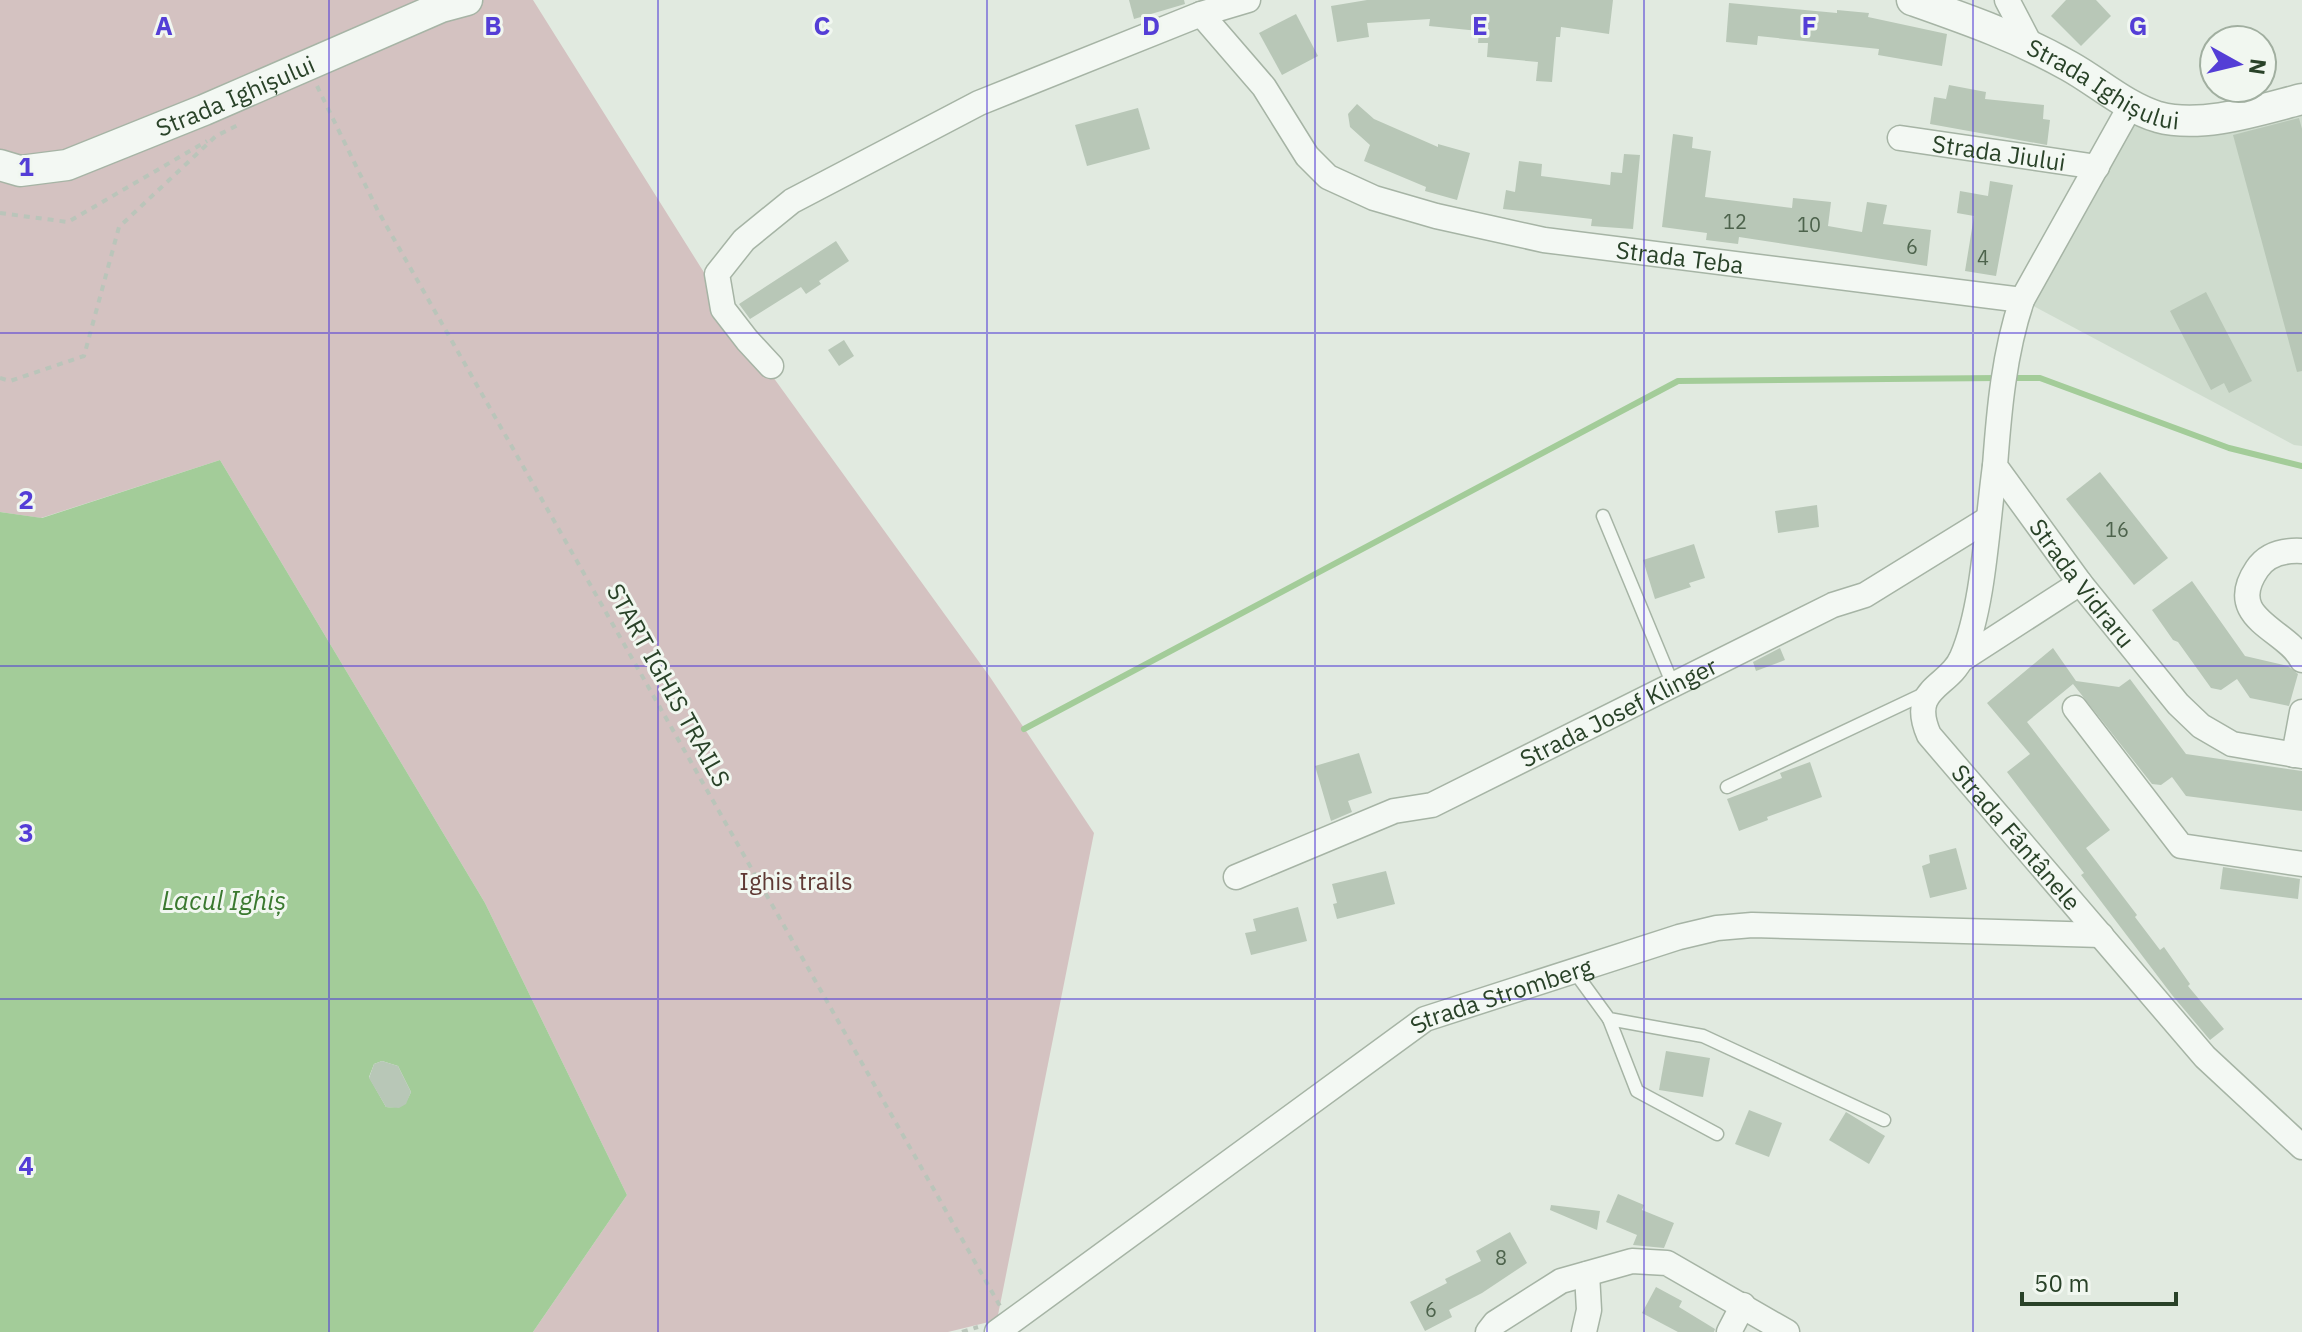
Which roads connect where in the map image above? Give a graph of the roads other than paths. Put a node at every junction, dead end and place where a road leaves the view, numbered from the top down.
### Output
1 (467, 0) edge
2 (1248, 0) edge
3 (1912, 0) edge
4 (2007, 0) edge
5 (1201, 14) junction
6 (2031, 46) junction
7 (2302, 99) edge
8 (2131, 105) junction
9 (1900, 138) dead end
10 (0, 165) edge
11 (2097, 167) junction
12 (2018, 310) junction
13 (771, 366) dead end
14 (1995, 466) junction
15 (1603, 516) dead end
16 (1988, 519) junction
17 (2302, 551) edge
18 (2080, 583) junction
19 (1961, 660) junction
20 (2302, 660) edge
21 (1673, 685) junction
22 (1931, 690) junction
23 (2075, 708) dead end
24 (2302, 712) edge
25 (2298, 756) edge
26 (1727, 787) dead end
27 (2302, 864) edge
28 (1236, 877) dead end
29 (2101, 935) junction
30 (1574, 971) junction
31 (1609, 1019) junction
32 (1884, 1120) dead end
33 (1717, 1134) dead end
34 (2302, 1147) edge
35 (1587, 1274) junction
36 (1743, 1305) junction
37 (1002, 1325) edge
38 (1488, 1332) edge
39 (1584, 1332) edge
40 (1729, 1332) edge
41 (1787, 1332) edge

1 - 10 street, Strada Ighișului
2 - 5 street
3 - 6 street, Strada Ighișului
4 - 6 street
5 - 12 street, Strada Teba
5 - 13 street
6 - 8 street, Strada Ighișului
7 - 8 street, Strada Ighișului
8 - 11 street
9 - 11 street, Strada Jiului
11 - 12 street
12 - 14 street
14 - 16 street
14 - 18 street, Strada Vidraru
15 - 21 lane
16 - 19 street
16 - 21 street, Strada Josef Klinger
17 - 20 street
18 - 19 street
18 - 25 street, Strada Vidraru
19 - 22 street
21 - 28 street, Strada Josef Klinger
22 - 26 lane
22 - 29 street, Strada Fântânele
23 - 27 street
24 - 25 street
29 - 30 street, Strada Stromberg
29 - 34 street, Strada Fântânele
30 - 31 lane
30 - 37 street, Strada Stromberg
31 - 32 lane
31 - 33 lane
35 - 36 street
35 - 38 street
35 - 39 street
36 - 40 street
36 - 41 street

